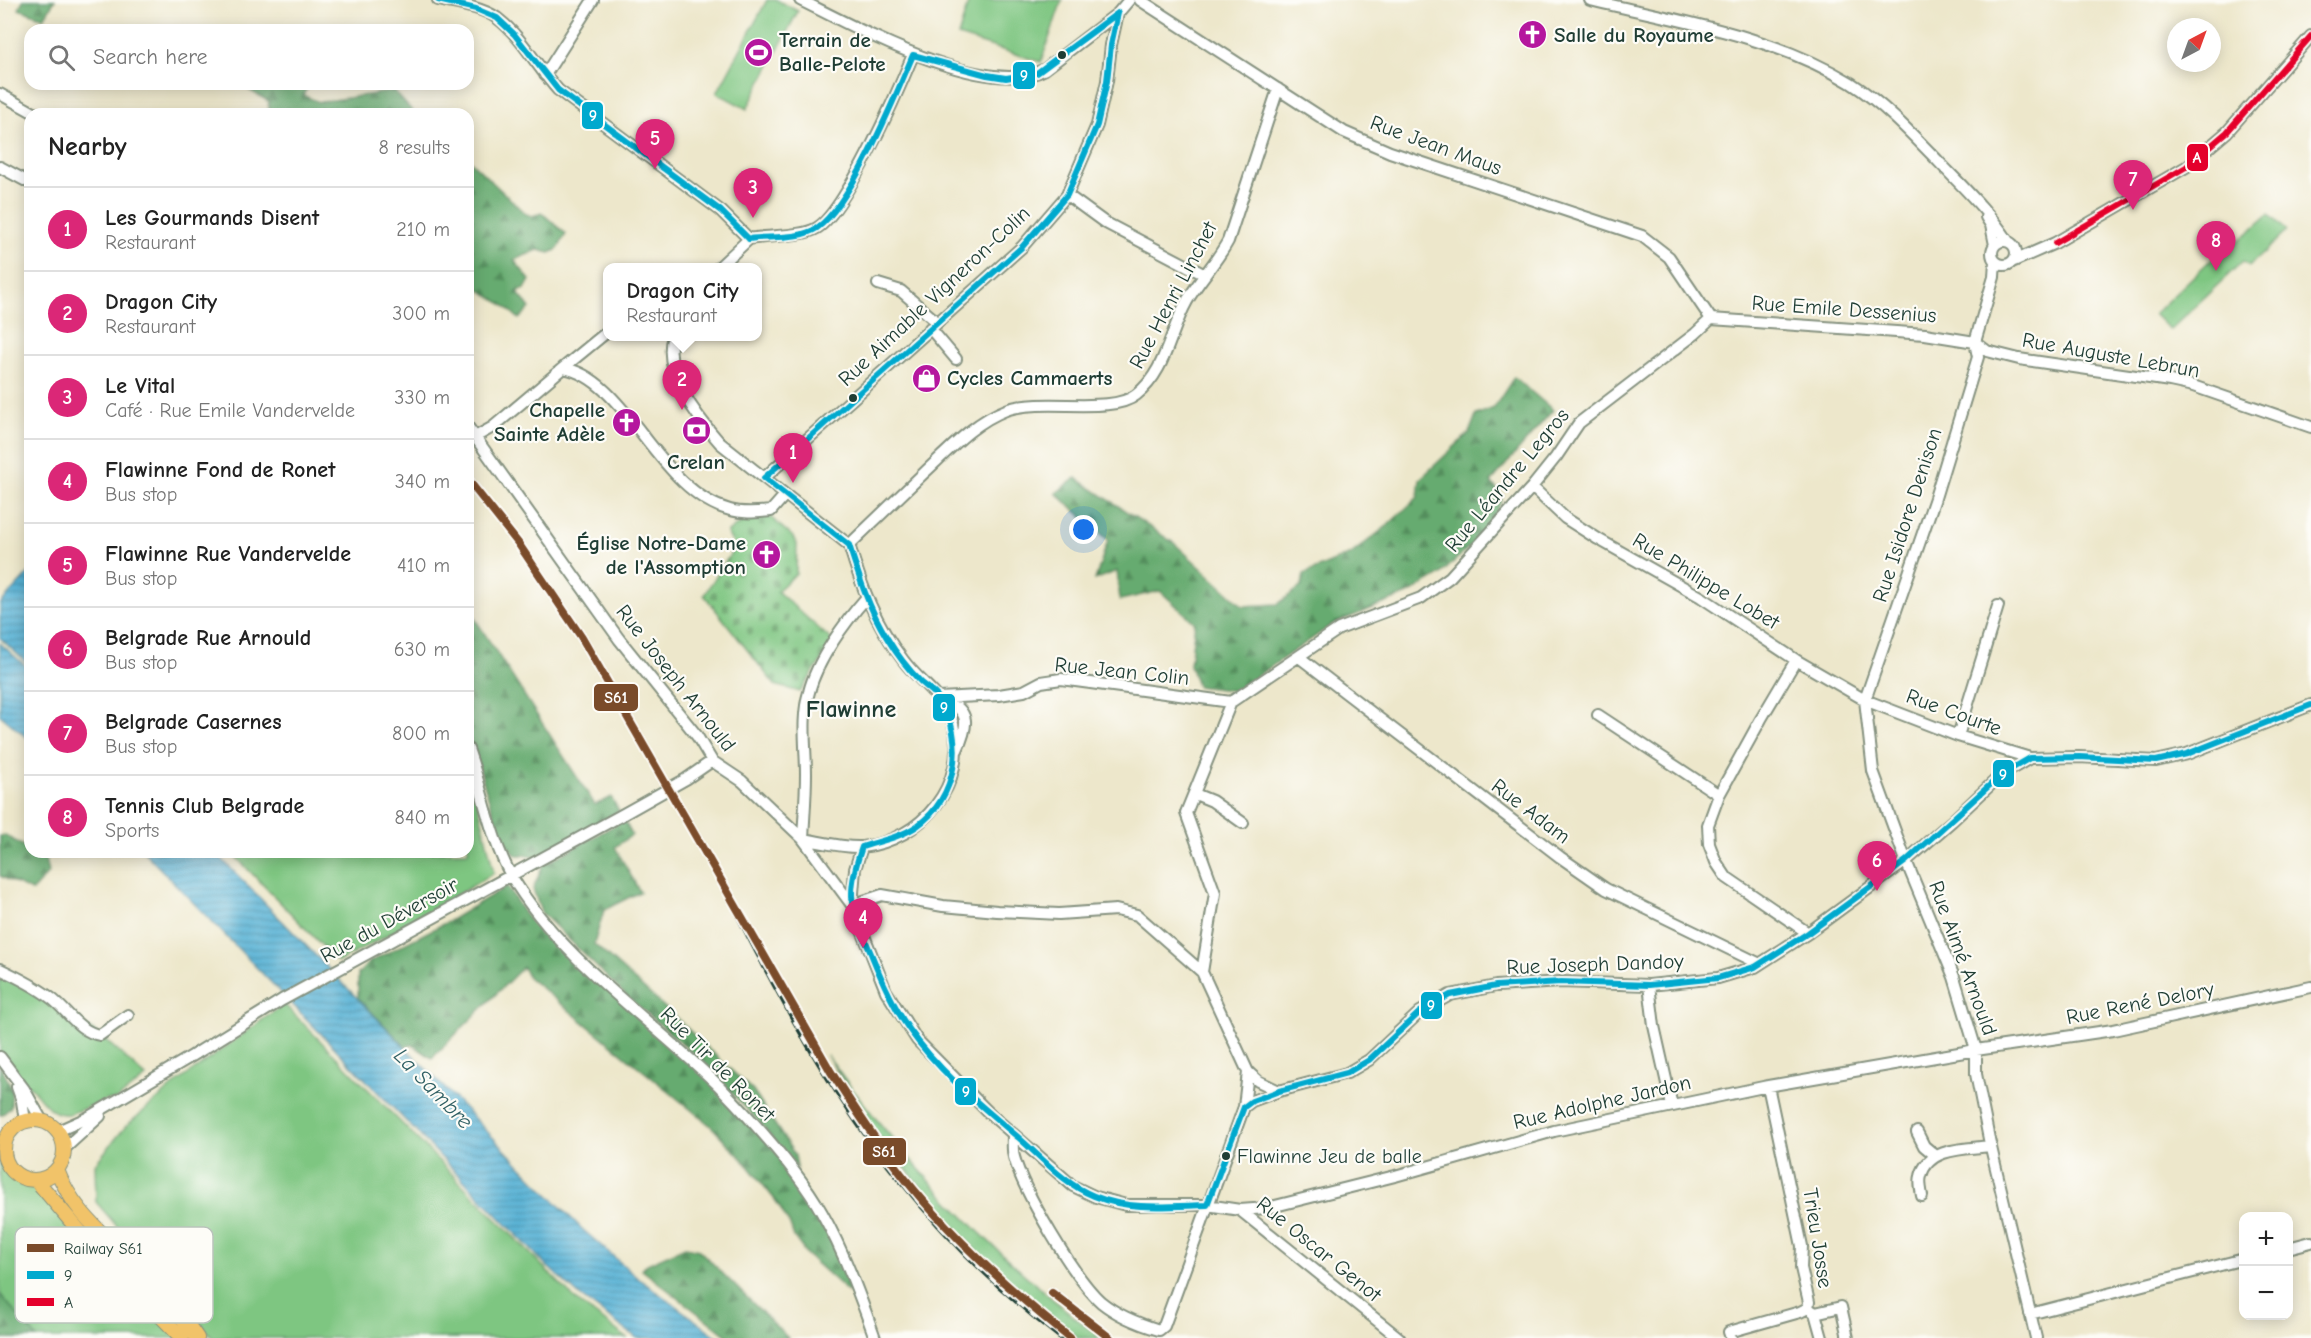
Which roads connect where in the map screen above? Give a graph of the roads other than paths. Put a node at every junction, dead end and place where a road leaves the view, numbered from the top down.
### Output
1 (438, 0) edge
2 (593, 0) edge
3 (800, 0) edge
4 (1129, 0) edge
5 (1140, 0) edge
6 (1590, 0) edge
7 (1118, 13) junction
8 (2311, 36) edge
9 (913, 55) junction
10 (545, 75) junction
11 (1278, 89) junction
12 (0, 94) edge
13 (25, 108) edge
14 (0, 167) edge
15 (24, 180) edge
16 (1067, 195) junction
17 (1981, 208) junction
18 (749, 238) junction
19 (1995, 245) junction
20 (2012, 245) junction
21 (2038, 251) junction
22 (722, 263) edge
23 (2004, 263) junction
24 (1205, 275) junction
25 (878, 284) dead end
26 (1711, 319) junction
27 (933, 325) junction
28 (603, 335) edge
29 (671, 341) edge
30 (1975, 342) junction
31 (956, 359) dead end
32 (563, 368) junction
33 (2311, 428) edge
34 (475, 437) joint
35 (764, 478) junction
36 (1532, 487) junction
37 (785, 495) junction
38 (849, 545) junction
39 (866, 598) junction
40 (1998, 606) dead end
41 (1299, 657) junction
42 (1796, 660) junction
43 (939, 698) junction
44 (1865, 700) junction
45 (1231, 702) junction
46 (2311, 705) edge
47 (1598, 715) dead end
48 (1958, 736) junction
49 (2030, 758) junction
50 (712, 761) junction
51 (474, 764) edge
52 (1195, 794) junction
53 (1719, 795) junction
54 (1243, 823) dead end
55 (803, 839) junction
56 (862, 847) junction
57 (1906, 861) junction
58 (512, 876) junction
59 (852, 905) junction
60 (1808, 933) junction
61 (1760, 964) junction
62 (0, 969) edge
63 (1202, 972) junction
64 (1649, 985) junction
65 (2311, 987) edge
66 (128, 1015) dead end
67 (1976, 1050) junction
68 (0, 1057) edge
69 (11, 1072) junction
70 (1248, 1072) junction
71 (1768, 1086) junction
72 (1278, 1091) junction
73 (119, 1099) junction
74 (1672, 1106) junction
75 (1244, 1107) junction
76 (25, 1121) junction
77 (42, 1121) junction
78 (5, 1131) edge
79 (58, 1131) junction
80 (1917, 1132) dead end
81 (1013, 1134) junction
82 (1991, 1146) junction
83 (65, 1148) junction
84 (1936, 1156) junction
85 (2, 1158) edge
86 (57, 1170) junction
87 (37, 1181) junction
88 (1922, 1196) dead end
89 (1207, 1205) junction
90 (1240, 1210) junction
91 (76, 1227) edge
92 (95, 1227) edge
93 (2311, 1242) edge
94 (2293, 1247) edge
95 (2239, 1260) edge
96 (1812, 1310) junction
97 (2030, 1314) junction
98 (167, 1323) edge
99 (184, 1323) edge
100 (182, 1338) edge
101 (197, 1338) edge
102 (875, 1338) edge
103 (1399, 1338) edge
104 (1731, 1338) edge
105 (1821, 1338) edge
106 (1848, 1338) edge
107 (2036, 1338) edge

1 - 10 street
2 - 10 street
3 - 9 street
4 - 7 street
5 - 11 street, Rue Jean Maus
6 - 17 street
7 - 9 street
7 - 16 street, Rue Aimable Vigneron-Colin
8 - 21 street
9 - 18 street
10 - 18 street
11 - 24 street, Rue Henri Linchet
11 - 26 street, Rue Jean Maus
12 - 13 street
14 - 15 street
16 - 24 street
16 - 27 street, Rue Aimable Vigneron-Colin
17 - 19 street
17 - 20 street
18 - 22 street
19 - 20 street
19 - 23 street
20 - 21 street
20 - 23 street
21 - 23 street
23 - 30 street, Rue Isidore Denison
24 - 38 street, Rue Henri Linchet
25 - 27 street
26 - 30 street, Rue Emile Dessenius
26 - 36 street, Rue Léandre Legros
27 - 31 street
27 - 35 street, Rue Aimable Vigneron-Colin
28 - 32 street
29 - 35 street
30 - 33 street, Rue Auguste Lebrun
30 - 44 street, Rue Isidore Denison
32 - 34 street
32 - 37 street
34 - 50 street, Rue Joseph Arnould
35 - 37 street
36 - 41 street, Rue Léandre Legros
36 - 42 street, Rue Philippe Lobet
37 - 38 street
38 - 39 street
39 - 43 street
39 - 55 street
40 - 48 street
41 - 45 street, Rue Léandre Legros
41 - 61 street, Rue Adam
42 - 44 street, Rue Philippe Lobet
42 - 53 street
43 - 45 street, Rue Jean Colin
43 - 56 street
44 - 48 street, Rue Courte
44 - 57 street, Rue Aimé Arnould
45 - 52 street
46 - 49 street
47 - 53 street
48 - 49 street, Rue Courte
49 - 57 street, Rue Joseph Dandoy
50 - 55 street, Rue Joseph Arnould
50 - 58 street, Rue du Déversoir
51 - 58 street, Rue Tir de Ronet
52 - 54 street
52 - 63 street
53 - 60 street
55 - 56 street
55 - 59 street, Rue Joseph Arnould
56 - 59 street
57 - 60 street, Rue Joseph Dandoy
57 - 67 street, Rue Aimé Arnould
58 - 73 street, Rue du Déversoir
58 - 102 street, Rue Tir de Ronet
59 - 63 street
59 - 81 street, Rue Oscar Genot
60 - 61 street, Rue Joseph Dandoy
61 - 64 street, Rue Joseph Dandoy
62 - 66 street
63 - 70 street
64 - 72 street, Rue Joseph Dandoy
64 - 74 street
65 - 67 street, Rue René Delory
67 - 71 street, Rue Adolphe Jardon
67 - 82 street, Rue Aimé Arnould
68 - 69 street
69 - 76 street
69 - 77 street
70 - 72 street
70 - 75 street
71 - 74 street, Rue Adolphe Jardon
71 - 96 street, Trieu Josse
72 - 75 street, Rue Joseph Dandoy
73 - 79 street, Rue du Déversoir
73 - 83 street, Rue du Déversoir
74 - 90 street, Rue Adolphe Jardon
75 - 89 street
76 - 77 main road
76 - 78 main road
77 - 79 main road
78 - 85 main road
79 - 83 main road
80 - 84 street
81 - 89 street, Rue Oscar Genot
81 - 89 street
82 - 84 street
82 - 97 street, Rue Aimé Arnould
83 - 86 main road
84 - 88 street
85 - 87 main road
86 - 87 main road
86 - 92 main road
87 - 91 main road
89 - 90 street, Rue Oscar Genot
90 - 103 street, Rue Oscar Genot
93 - 94 street
95 - 97 street
96 - 104 street, Trieu Josse
96 - 105 street
96 - 106 street
97 - 107 street, Rue Aimé Arnould
98 - 100 main road
99 - 101 main road

